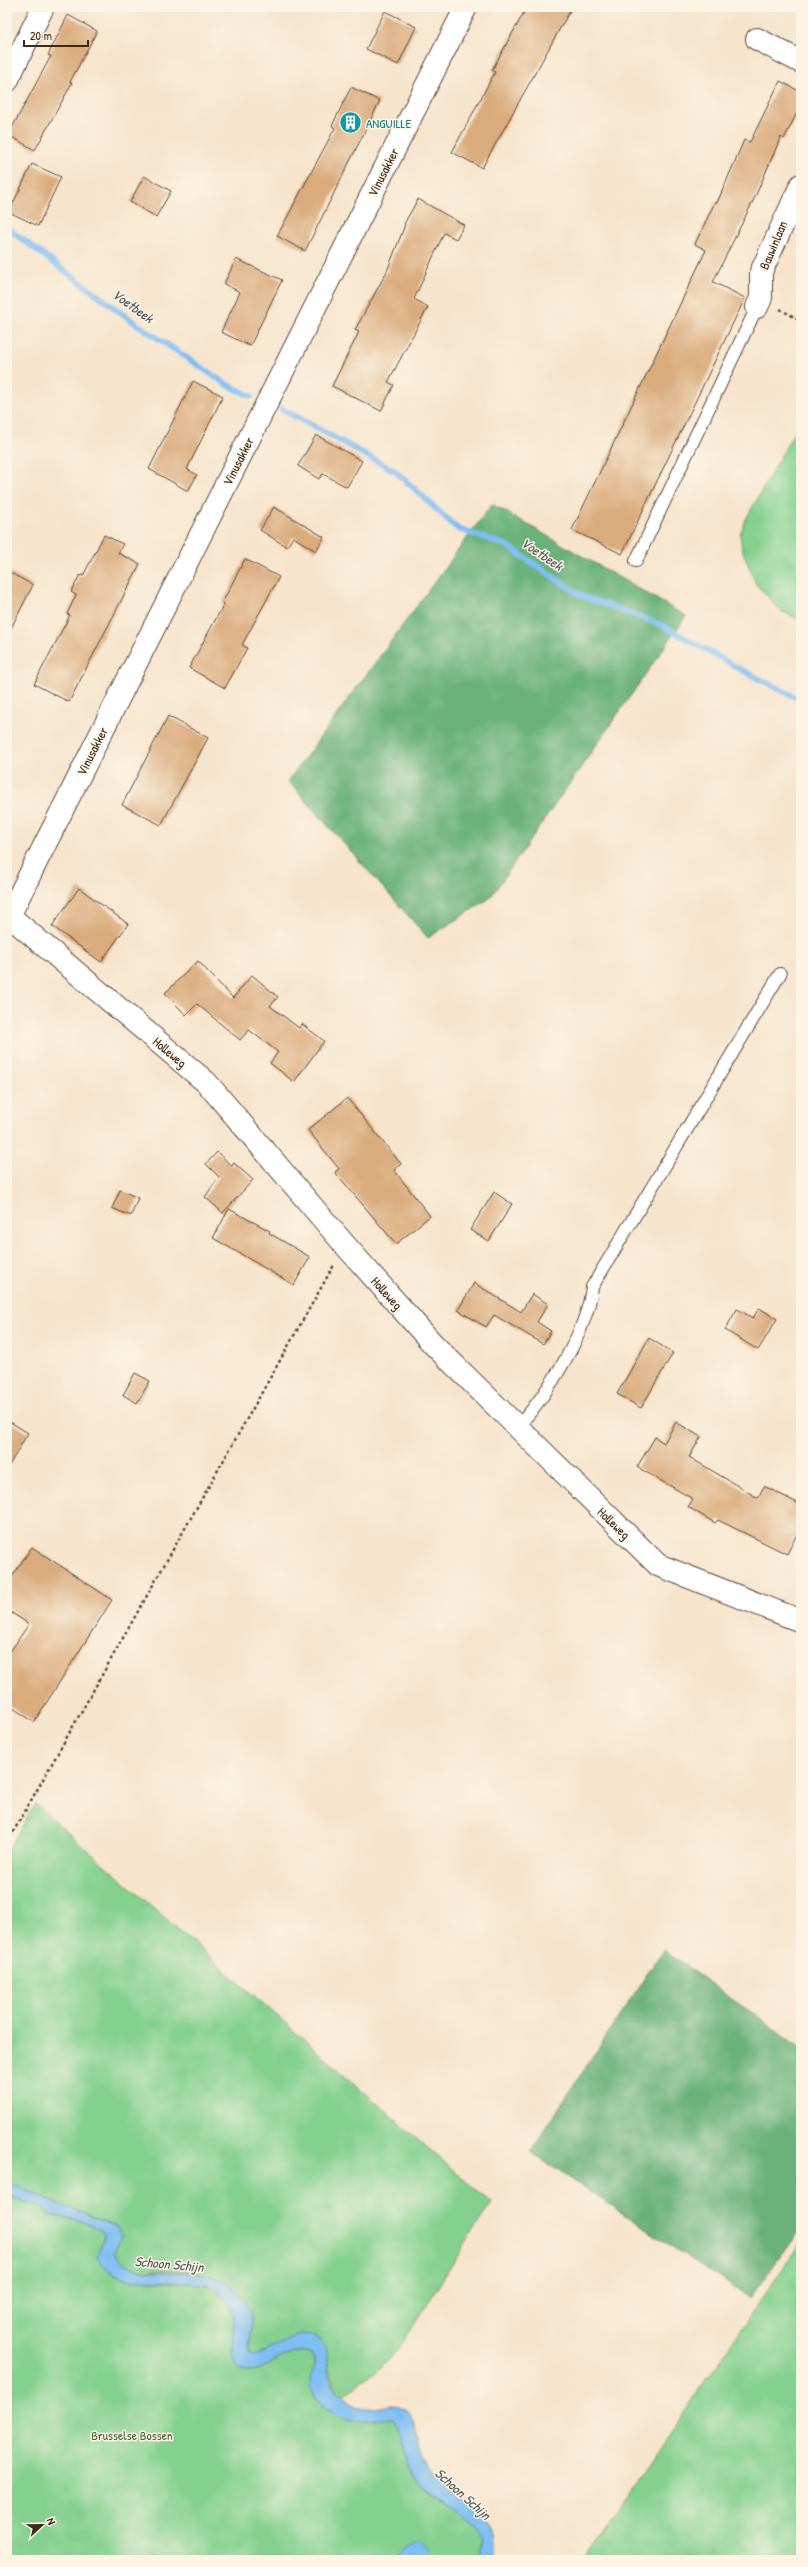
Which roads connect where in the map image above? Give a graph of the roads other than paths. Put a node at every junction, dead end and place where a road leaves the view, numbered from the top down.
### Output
1 (43, 7) edge
2 (466, 7) edge
3 (757, 38) dead end
4 (801, 62) edge
5 (7, 81) edge
6 (801, 185) edge
7 (757, 307) joint
8 (636, 561) dead end
9 (8, 915) edge
10 (780, 974) dead end
11 (517, 1428) junction
12 (801, 1620) edge

1 - 5 street
2 - 9 street, Vinusakker
3 - 4 street
6 - 7 street, Bauwinlaan
7 - 8 lane
9 - 11 street, Holleweg
10 - 11 lane
11 - 12 street, Holleweg

